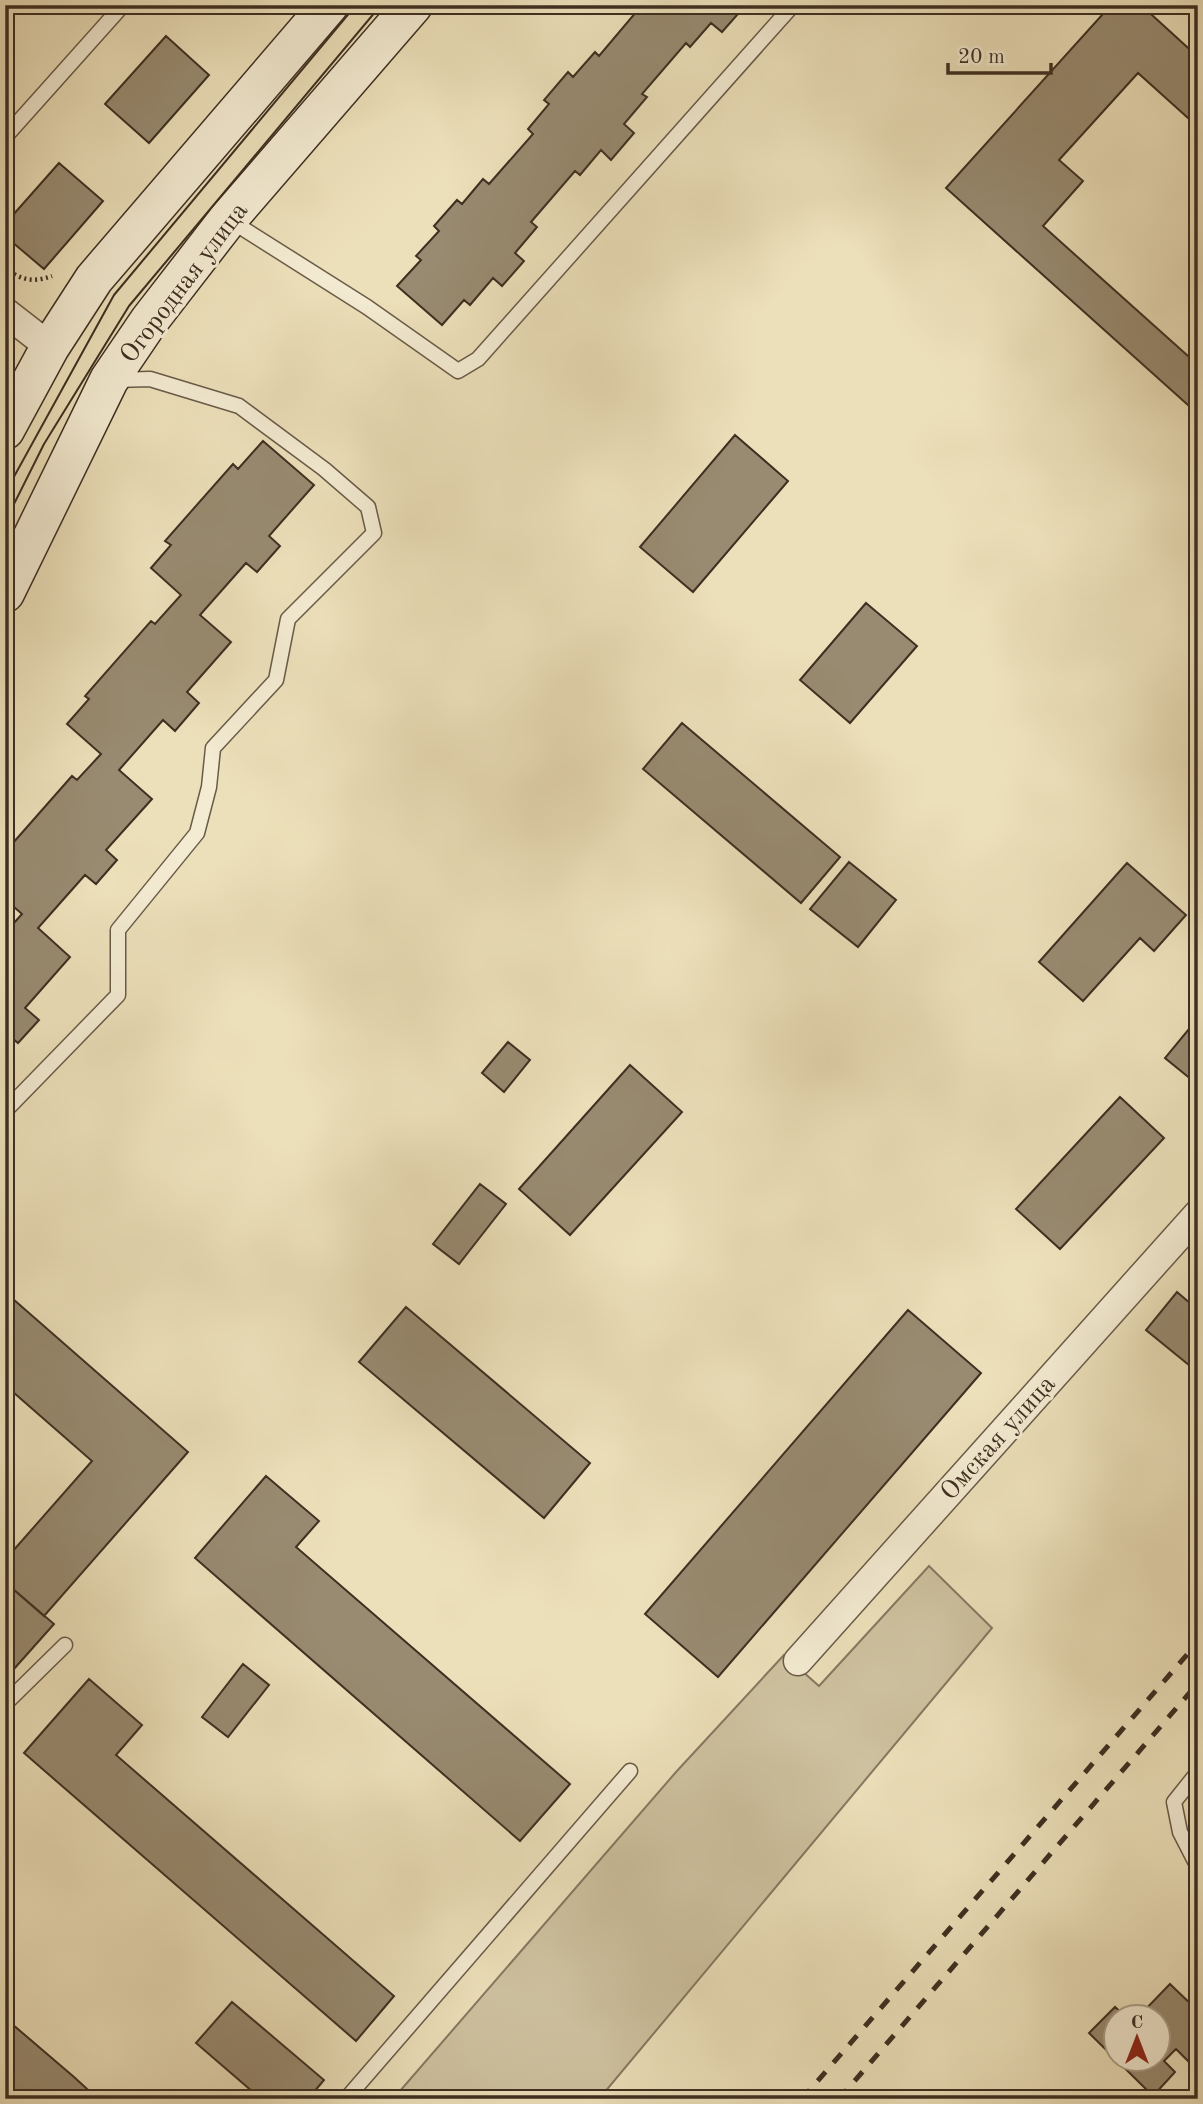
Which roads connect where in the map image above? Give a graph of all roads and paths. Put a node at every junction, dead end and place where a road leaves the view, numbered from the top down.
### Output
1 (123, 5) edge
2 (329, 5) edge
3 (413, 5) edge
4 (793, 5) edge
5 (5, 137) edge
6 (228, 219) junction
7 (60, 267) dead end
8 (5, 268) edge
9 (5, 312) edge
10 (50, 347) junction
11 (109, 380) junction
12 (5, 430) edge
13 (5, 593) edge
14 (5, 1111) edge
15 (1198, 1214) edge
16 (65, 1645) dead end
17 (798, 1661) dead end
18 (5, 1704) edge
19 (630, 1770) dead end
20 (1198, 1772) edge
21 (1198, 1867) edge
22 (346, 2099) edge

1 - 5 lane
2 - 10 street
3 - 6 street, Огородная улица
4 - 6 lane
6 - 11 street, Огородная улица
7 - 8 path
9 - 10 street
10 - 12 street
11 - 13 street, Огородная улица
11 - 14 lane
15 - 17 street, Омская улица
16 - 18 lane
19 - 22 lane
20 - 21 lane

